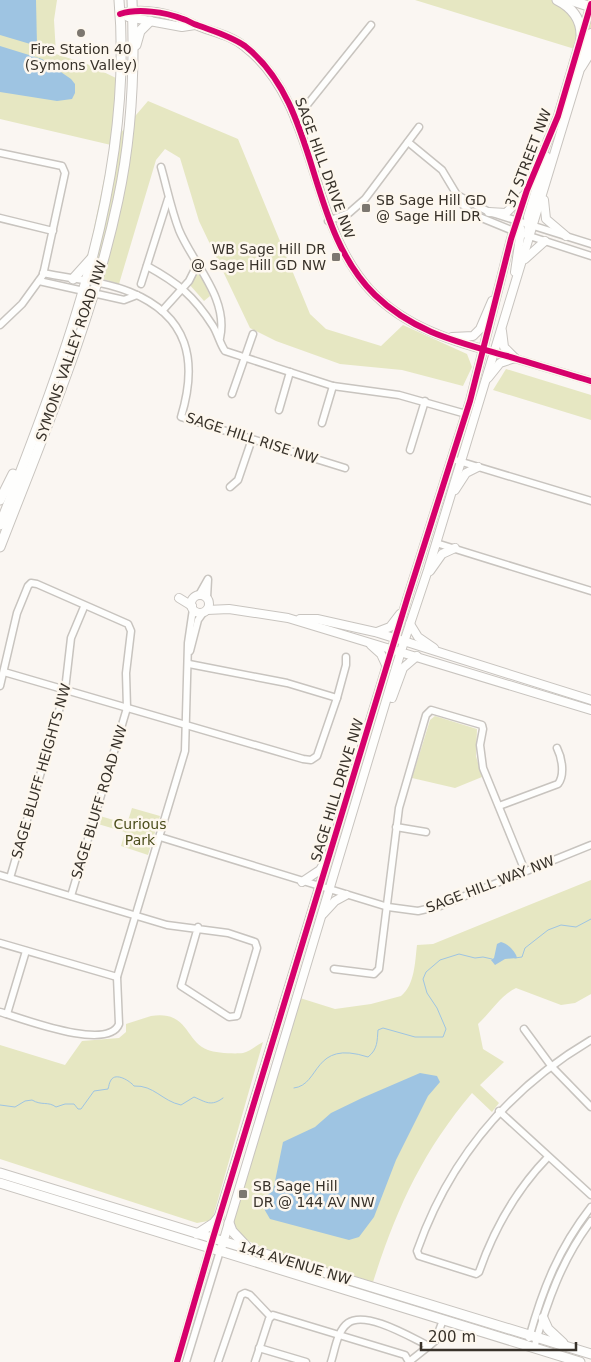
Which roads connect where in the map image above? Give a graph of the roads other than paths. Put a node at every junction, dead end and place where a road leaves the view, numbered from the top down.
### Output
1 (119, 0) edge
2 (557, 0) edge
3 (570, 0) edge
4 (591, 6) edge
5 (132, 9) edge
6 (120, 14) junction
7 (150, 21) junction
8 (195, 25) junction
9 (372, 25) dead end
10 (591, 33) edge
11 (581, 38) junction
12 (591, 51) edge
13 (133, 55) junction
14 (581, 67) junction
15 (558, 116) junction
16 (295, 120) junction
17 (420, 127) dead end
18 (408, 142) junction
19 (0, 153) edge
20 (160, 167) dead end
21 (527, 190) junction
22 (544, 191) junction
23 (459, 196) junction
24 (169, 198) junction
25 (489, 212) junction
26 (0, 218) edge
27 (328, 221) junction
28 (517, 221) junction
29 (161, 222) junction
30 (176, 222) junction
31 (530, 225) junction
32 (53, 231) junction
33 (517, 232) junction
34 (530, 236) junction
35 (566, 236) junction
36 (545, 241) junction
37 (591, 244) edge
38 (94, 254) junction
39 (591, 256) edge
40 (522, 262) junction
41 (198, 263) junction
42 (147, 266) junction
43 (503, 271) junction
44 (43, 273) junction
45 (73, 279) junction
46 (39, 281) junction
47 (141, 284) dead end
48 (85, 286) junction
49 (95, 288) junction
50 (182, 288) junction
51 (507, 308) junction
52 (162, 311) junction
53 (0, 325) edge
54 (502, 326) junction
55 (253, 334) dead end
56 (435, 335) junction
57 (220, 338) junction
58 (483, 350) junction
59 (493, 352) junction
60 (245, 357) junction
61 (515, 358) junction
62 (290, 372) junction
63 (477, 374) junction
64 (591, 381) edge
65 (334, 386) junction
66 (483, 386) junction
67 (232, 394) dead end
68 (425, 402) junction
69 (278, 410) dead end
70 (466, 414) junction
71 (322, 423) dead end
72 (252, 439) junction
73 (410, 450) dead end
74 (457, 460) junction
75 (22, 465) junction
76 (478, 467) junction
77 (345, 468) dead end
78 (230, 487) dead end
79 (0, 500) edge
80 (449, 500) junction
81 (591, 501) edge
82 (2, 525) edge
83 (436, 543) junction
84 (0, 547) edge
85 (455, 548) junction
86 (413, 580) junction
87 (423, 584) junction
88 (591, 591) edge
89 (408, 596) junction
90 (199, 601) junction
91 (84, 607) junction
92 (229, 609) junction
93 (205, 611) junction
94 (288, 618) junction
95 (410, 624) junction
96 (375, 632) junction
97 (396, 639) junction
98 (367, 642) junction
99 (404, 642) junction
100 (392, 649) junction
101 (190, 651) junction
102 (401, 651) junction
103 (444, 654) junction
104 (417, 656) junction
105 (346, 657) dead end
106 (188, 664) junction
107 (387, 667) junction
108 (4, 672) junction
109 (0, 686) edge
110 (66, 690) junction
111 (337, 698) junction
112 (591, 700) edge
113 (127, 708) junction
114 (591, 710) edge
115 (381, 718) junction
116 (187, 724) junction
117 (557, 748) dead end
118 (499, 806) junction
119 (396, 827) junction
120 (426, 832) dead end
121 (160, 837) junction
122 (591, 845) edge
123 (333, 847) junction
124 (525, 871) junction
125 (0, 875) edge
126 (10, 878) junction
127 (302, 882) junction
128 (325, 889) junction
129 (346, 895) junction
130 (71, 896) junction
131 (388, 907) junction
132 (322, 915) junction
133 (135, 916) junction
134 (198, 927) junction
135 (0, 943) edge
136 (26, 951) junction
137 (334, 969) dead end
138 (117, 977) junction
139 (3, 1013) edge
140 (524, 1029) dead end
141 (591, 1040) edge
142 (552, 1066) junction
143 (591, 1107) edge
144 (499, 1111) junction
145 (548, 1157) junction
146 (0, 1173) edge
147 (0, 1183) edge
148 (591, 1195) edge
149 (591, 1207) edge
150 (219, 1216) junction
151 (591, 1221) edge
152 (229, 1223) junction
153 (197, 1234) junction
154 (212, 1238) junction
155 (223, 1241) junction
156 (210, 1248) junction
157 (250, 1250) junction
158 (220, 1251) junction
159 (270, 1316) junction
160 (543, 1318) junction
161 (443, 1320) junction
162 (340, 1335) junction
163 (533, 1336) junction
164 (429, 1346) junction
165 (530, 1347) junction
166 (570, 1347) junction
167 (259, 1348) junction
168 (591, 1354) edge
169 (410, 1361) edge
170 (177, 1362) edge
171 (186, 1362) edge
172 (218, 1362) edge
173 (255, 1362) edge
174 (306, 1362) edge
175 (331, 1362) edge
176 (580, 1362) edge

1 - 6 main road, SYMONS VALLEY ROAD NW
2 - 11 main road
3 - 4 main road
4 - 11 street, 37 STREET NW
5 - 6 street, SAGE HILL DRIVE NW
5 - 7 street, SAGE HILL DRIVE NW
5 - 8 street, SAGE HILL DRIVE NW
5 - 13 main road, SYMONS VALLEY ROAD NW
6 - 38 main road, SYMONS VALLEY ROAD NW
7 - 8 street, SAGE HILL DRIVE NW
7 - 13 main road
8 - 16 street, SAGE HILL DRIVE NW
9 - 16 street
10 - 14 street, 37 STREET NW
11 - 15 street, 37 STREET NW
12 - 14 main road
13 - 49 main road, SYMONS VALLEY ROAD NW
14 - 22 street, 37 STREET NW
15 - 21 street, 37 STREET NW
15 - 31 street
16 - 27 street, SAGE HILL DRIVE NW
17 - 18 street
18 - 23 street
18 - 27 street
19 - 32 street
20 - 24 street
21 - 25 street
21 - 28 street, 37 STREET NW
22 - 31 street, 37 STREET NW
22 - 35 street
23 - 25 street
23 - 33 street
24 - 29 street
24 - 30 street
25 - 28 street
26 - 32 street
27 - 56 street, SAGE HILL DRIVE NW
28 - 31 street
28 - 33 street, 37 STREET NW
29 - 30 street
29 - 42 street
30 - 41 street
31 - 34 street, 37 STREET NW
31 - 35 street
32 - 44 street
33 - 34 street
33 - 43 street, 37 STREET NW
33 - 51 street
34 - 36 street
34 - 40 street, 37 STREET NW
35 - 37 street
36 - 39 street
36 - 40 street
38 - 45 main road
38 - 48 main road, SYMONS VALLEY ROAD NW
40 - 51 street, 37 STREET NW
41 - 50 street
41 - 57 street
42 - 47 street
42 - 50 street
43 - 56 street
43 - 58 street, 37 STREET NW
44 - 45 street
44 - 46 street
45 - 48 street
46 - 48 street
46 - 53 street
48 - 49 street, SAGE HILL RISE NW
48 - 75 main road, SYMONS VALLEY ROAD NW
49 - 52 street, SAGE HILL RISE NW
49 - 82 main road, SYMONS VALLEY ROAD NW
50 - 52 street
50 - 57 street
51 - 54 street, 37 STREET NW
52 - 72 street, SAGE HILL RISE NW
54 - 59 street, 37 STREET NW
54 - 61 street
55 - 60 street
56 - 58 street, SAGE HILL DRIVE NW
56 - 63 street
57 - 60 street
58 - 59 street, SAGE HILL DRIVE NW
58 - 63 street, SAGE HILL DRIVE NW
59 - 61 street
59 - 66 street, SAGE HILL DRIVE NW
60 - 62 street
60 - 67 street
61 - 64 street
61 - 66 street
62 - 65 street
62 - 69 street
63 - 70 street, SAGE HILL DRIVE NW
65 - 68 street
65 - 71 street
66 - 74 street, SAGE HILL DRIVE NW
68 - 70 street
68 - 73 street
70 - 74 street, SAGE HILL DRIVE NW
72 - 77 street, SAGE HILL RISE NW
72 - 78 street
74 - 76 street
74 - 80 street, SAGE HILL DRIVE NW
74 - 86 street, SAGE HILL DRIVE NW
75 - 79 main road
75 - 82 main road, SYMONS VALLEY ROAD NW
76 - 80 street
76 - 81 street
80 - 83 street, SAGE HILL DRIVE NW
82 - 84 main road, SYMONS VALLEY ROAD NW
83 - 85 street
83 - 87 street, SAGE HILL DRIVE NW
85 - 87 street
85 - 88 street
86 - 87 street
86 - 89 street, SAGE HILL DRIVE NW
87 - 95 street, SAGE HILL DRIVE NW
89 - 96 street
89 - 97 street, SAGE HILL DRIVE NW
90 - 92 street
90 - 93 street
90 - 93 street
90 - 101 street
91 - 108 street, SAGE BLUFF ROAD NW
91 - 110 street, SAGE BLUFF HEIGHTS NW
91 - 113 street, SAGE BLUFF ROAD NW
92 - 93 street
92 - 94 street
93 - 101 street
94 - 96 street
94 - 98 street
95 - 99 street, SAGE HILL DRIVE NW
95 - 103 street
96 - 97 street
97 - 99 street
97 - 100 street, SAGE HILL DRIVE NW
98 - 100 street
98 - 107 street
99 - 102 street, SAGE HILL DRIVE NW
99 - 103 street
100 - 102 street
100 - 107 street, SAGE HILL DRIVE NW
101 - 106 street
102 - 104 street
102 - 115 street, SAGE HILL DRIVE NW
103 - 112 street
104 - 114 street
104 - 115 street
105 - 111 street
106 - 111 street
106 - 116 street
107 - 123 street, SAGE HILL DRIVE NW
108 - 109 street
108 - 110 street
110 - 113 street
110 - 126 street, SAGE BLUFF HEIGHTS NW
111 - 116 street
113 - 116 street
113 - 130 street, SAGE BLUFF ROAD NW
115 - 128 street, SAGE HILL DRIVE NW
116 - 121 street
117 - 118 street
118 - 119 street
118 - 124 street
119 - 120 street
119 - 131 street
121 - 127 street, SAGE HILL WAY NW
121 - 133 street
122 - 124 street, SAGE HILL WAY NW
123 - 127 street
123 - 128 street, SAGE HILL DRIVE NW
124 - 131 street, SAGE HILL WAY NW
125 - 126 street
126 - 130 street
127 - 128 street, SAGE HILL WAY NW
128 - 129 street, SAGE HILL WAY NW
128 - 132 street, SAGE HILL DRIVE NW
128 - 150 street, SAGE HILL DRIVE NW
129 - 131 street, SAGE HILL WAY NW
129 - 132 street
130 - 133 street
131 - 137 street
132 - 152 street, SAGE HILL DRIVE NW
133 - 134 street
133 - 138 street
134 - 134 street
135 - 136 street
136 - 138 street
136 - 139 street
138 - 139 street
140 - 142 street
141 - 142 street
142 - 143 street
142 - 144 street
144 - 145 street
144 - 145 street
145 - 148 street
146 - 153 main road, 144 AVENUE NW
147 - 156 main road, 144 AVENUE NW
149 - 163 street
150 - 153 main road
150 - 154 street, SAGE HILL DRIVE NW
151 - 160 street
152 - 155 street, SAGE HILL DRIVE NW
152 - 157 main road
153 - 154 main road, 144 AVENUE NW
154 - 155 main road, 144 AVENUE NW
154 - 156 street, SAGE HILL DRIVE NW
155 - 157 main road, 144 AVENUE NW
155 - 158 street, SAGE HILL DRIVE NW
156 - 158 main road, 144 AVENUE NW
156 - 170 street
157 - 163 main road, 144 AVENUE NW
158 - 161 main road, 144 AVENUE NW
158 - 171 street
159 - 162 street
159 - 167 street
159 - 172 street
160 - 163 street
160 - 166 main road
161 - 164 street
161 - 165 main road, 144 AVENUE NW
162 - 164 street
162 - 169 street
162 - 175 street
163 - 165 street
163 - 166 main road, 144 AVENUE NW
164 - 169 street
165 - 176 main road, 144 AVENUE NW
166 - 168 main road, 144 AVENUE NW
167 - 173 street
167 - 174 street

